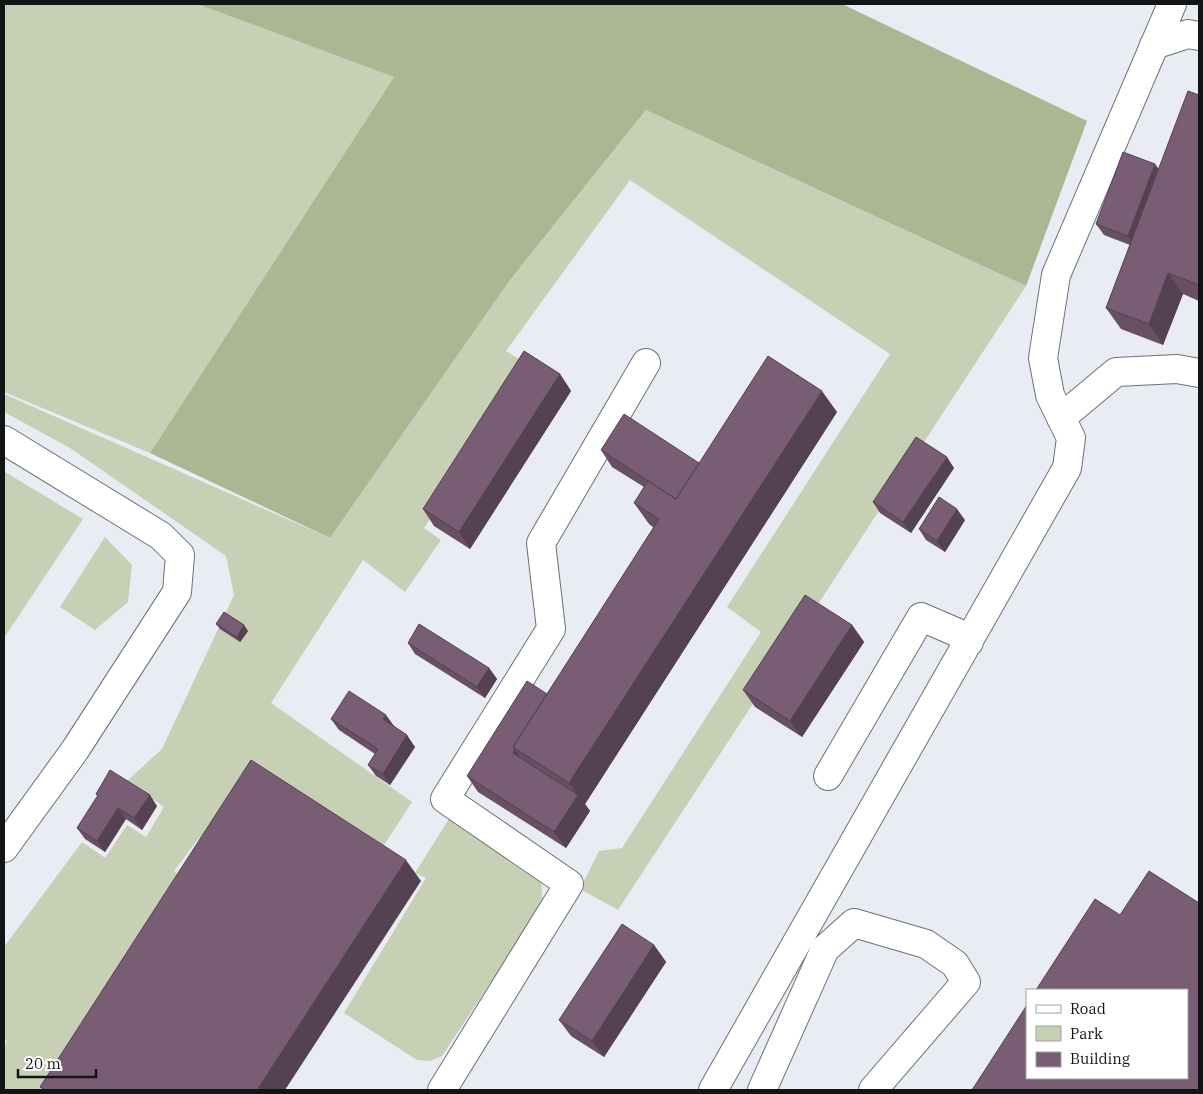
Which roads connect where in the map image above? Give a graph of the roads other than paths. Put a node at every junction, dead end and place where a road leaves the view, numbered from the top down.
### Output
1 (1172, 4) edge
2 (1199, 36) edge
3 (1154, 45) junction
4 (646, 363) dead end
5 (1199, 373) edge
6 (1061, 418) junction
7 (4, 440) edge
8 (969, 642) junction
9 (828, 776) dead end
10 (4, 848) edge
11 (442, 1090) edge
12 (713, 1090) edge
13 (762, 1090) edge
14 (873, 1090) edge

1 - 3 lane
2 - 3 lane
3 - 6 lane
4 - 11 lane
5 - 6 lane
6 - 8 lane
7 - 10 lane
8 - 9 lane
8 - 12 lane
13 - 14 lane

